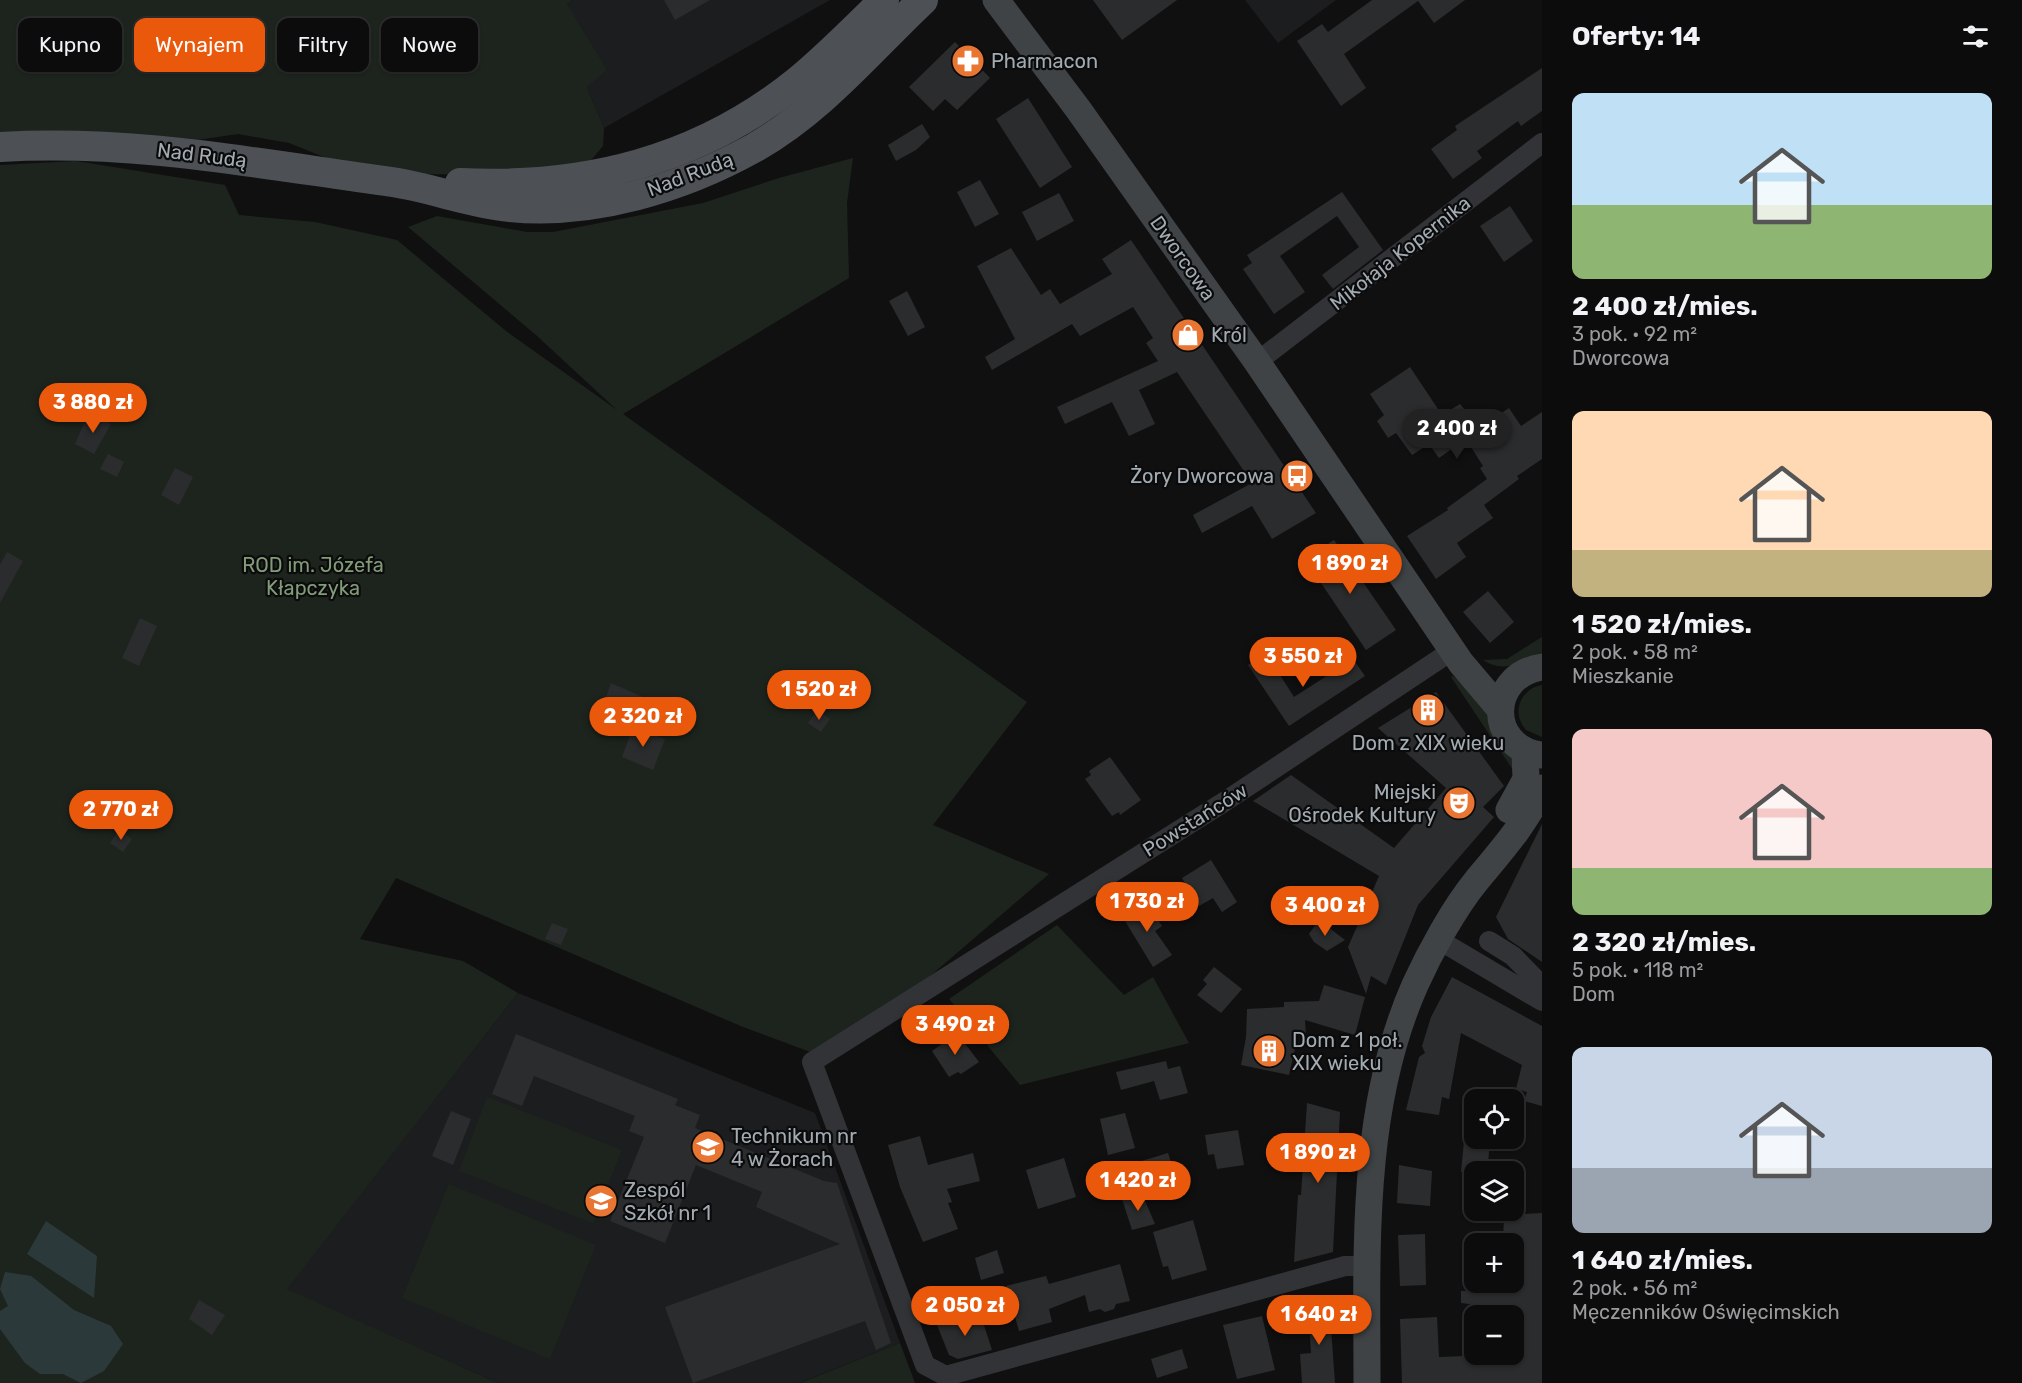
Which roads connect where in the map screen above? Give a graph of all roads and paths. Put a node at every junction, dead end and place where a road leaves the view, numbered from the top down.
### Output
1 (884, 0) edge
2 (923, 0) edge
3 (996, 0) edge
4 (1542, 143) edge
5 (0, 147) edge
6 (403, 184) junction
7 (1257, 363) junction
8 (1459, 660) junction
9 (1542, 667) edge
10 (1516, 677) junction
11 (1500, 709) junction
12 (1534, 753) edge
13 (1542, 788) edge
14 (1476, 882) junction
15 (1439, 940) junction
16 (1490, 941) dead end
17 (1542, 986) edge
18 (1542, 1001) edge
19 (1367, 1266) junction
20 (1367, 1383) edge

1 - 6 main road, Nad Rudą
2 - 6 main road, Nad Rudą
3 - 7 street, Dworcowa
4 - 7 street, Mikołaja Kopernika
5 - 6 main road, Nad Rudą
7 - 8 street, Dworcowa
8 - 10 street
8 - 11 street, Dworcowa
8 - 19 street, Powstańców
9 - 10 street
10 - 11 street
11 - 12 street
12 - 14 street
13 - 14 street
14 - 15 street
15 - 18 street
15 - 19 street
16 - 17 street
19 - 20 street

